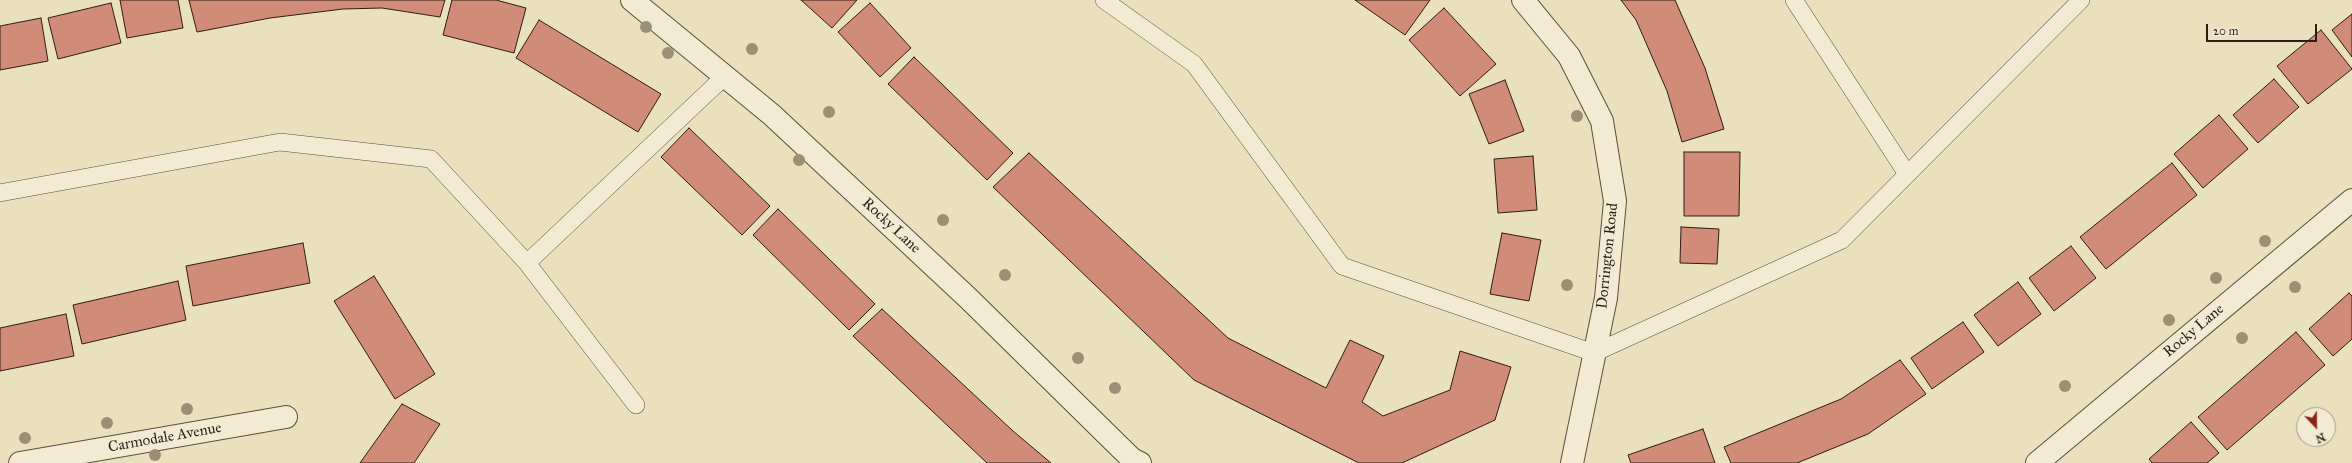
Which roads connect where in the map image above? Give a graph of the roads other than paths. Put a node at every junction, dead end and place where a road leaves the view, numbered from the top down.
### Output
1 (632, 0) edge
2 (1104, 0) edge
3 (1523, 0) edge
4 (1794, 0) edge
5 (2081, 0) edge
6 (725, 76) junction
7 (1907, 174) junction
8 (0, 193) edge
9 (2352, 200) edge
10 (527, 263) junction
11 (1594, 353) junction
12 (636, 405) dead end
13 (286, 417) dead end
14 (20, 463) edge
15 (1140, 463) edge
16 (1572, 463) edge
17 (2036, 463) edge

1 - 6 street, Rocky Lane
2 - 11 lane
3 - 11 street, Dorrington Road
4 - 7 lane
5 - 7 lane
6 - 10 lane
6 - 15 street, Rocky Lane
7 - 11 lane
8 - 10 lane
9 - 17 street, Rocky Lane
10 - 12 lane
11 - 16 street, Dorrington Road
13 - 14 street, Carmodale Avenue

